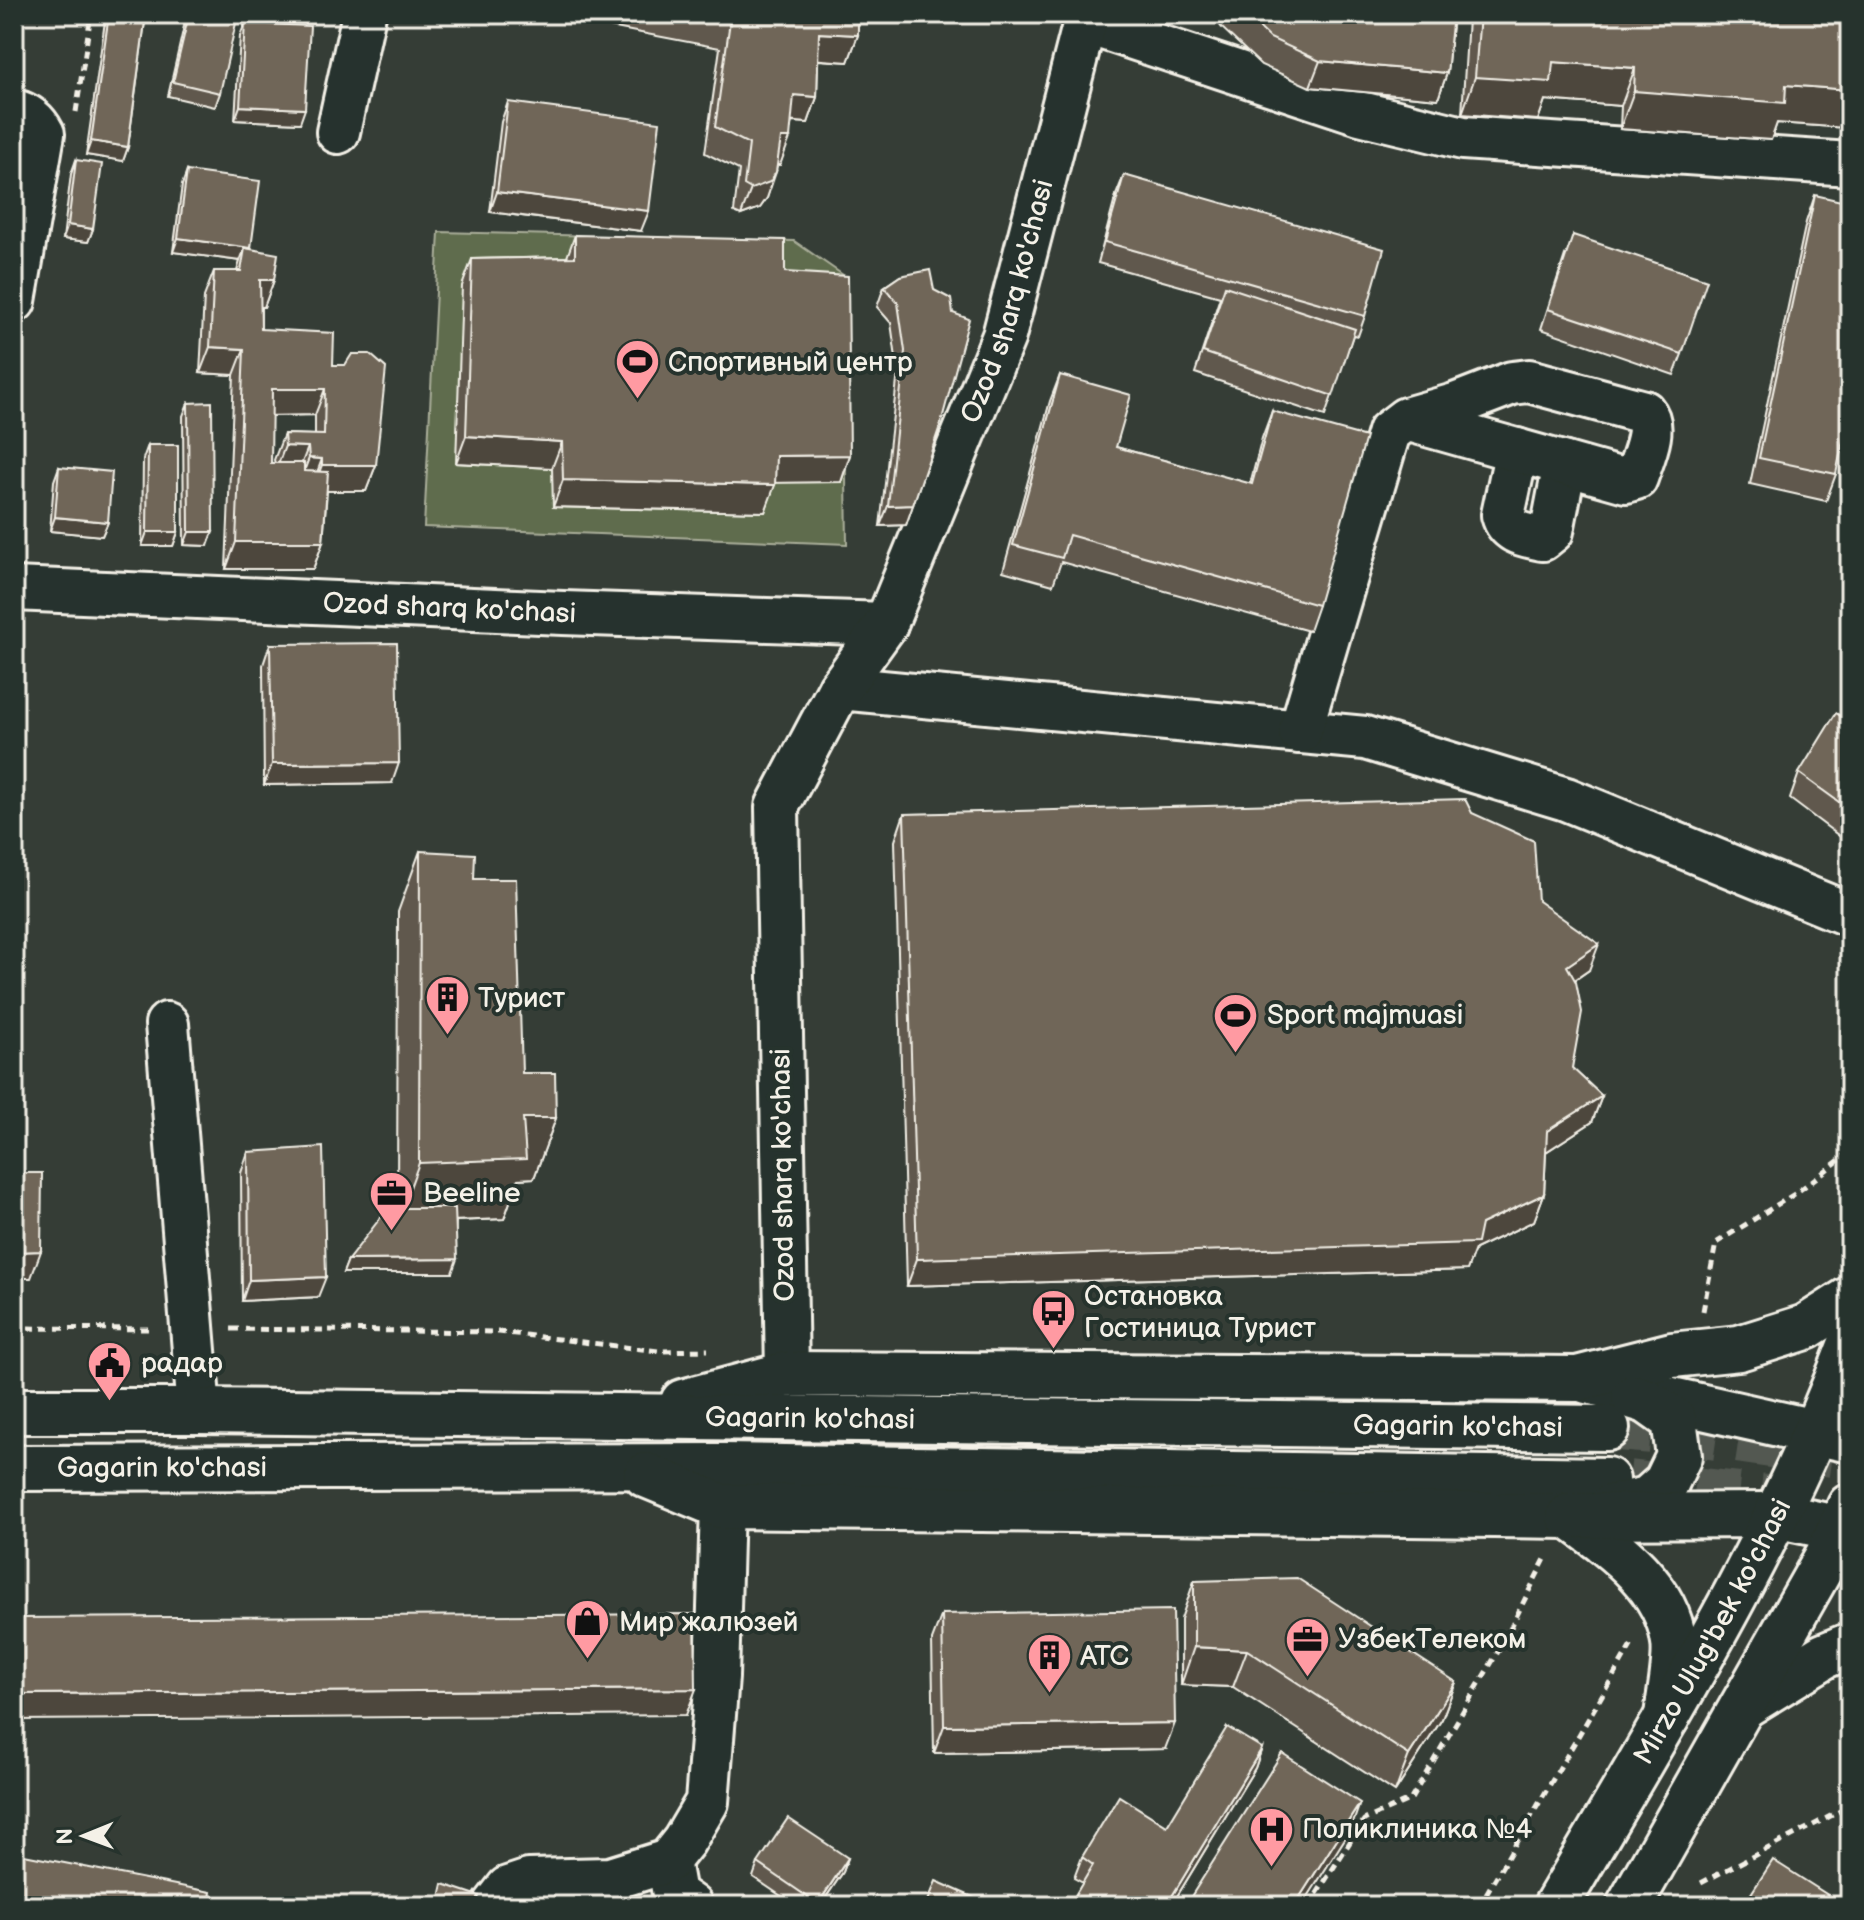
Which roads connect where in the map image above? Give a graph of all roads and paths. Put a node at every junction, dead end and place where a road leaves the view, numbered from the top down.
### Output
1 (91, 14) edge
2 (364, 14) edge
3 (1086, 18) edge
4 (29, 123) edge
5 (338, 132) dead end
6 (1850, 164) edge
7 (14, 301) edge
8 (1406, 419) junction
9 (1517, 450) junction
10 (1565, 464) junction
11 (14, 589) edge
12 (886, 624) junction
13 (840, 688) junction
14 (1300, 732) junction
15 (1850, 915) edge
16 (167, 1024) dead end
17 (1850, 1152) edge
18 (1850, 1299) edge
19 (1702, 1314) dead end
20 (14, 1328) edge
21 (193, 1329) junction
22 (1850, 1346) edge
23 (713, 1350) dead end
24 (787, 1374) junction
25 (1577, 1379) junction
26 (14, 1411) edge
27 (199, 1411) junction
28 (628, 1416) junction
29 (1607, 1428) tunnel mouth
30 (1833, 1436) edge
31 (14, 1468) edge
32 (1607, 1480) tunnel mouth
33 (722, 1486) junction
34 (1775, 1515) junction
35 (1847, 1522) edge
36 (1560, 1531) junction
37 (1638, 1633) dead end
38 (1850, 1645) edge
39 (1740, 1709) junction
40 (1667, 1717) junction
41 (1850, 1806) edge
42 (668, 1861) junction
43 (1701, 1883) dead end
44 (494, 1906) edge
45 (691, 1906) edge
46 (1309, 1906) edge
47 (1479, 1906) edge
48 (1556, 1906) edge
49 (1629, 1906) edge

1 - 4 path
2 - 5 street
3 - 6 street
3 - 12 street, Ozod sharq ko'chasi
4 - 7 street
8 - 9 street
8 - 10 street
8 - 14 street
9 - 10 street
9 - 10 street
11 - 12 street, Ozod sharq ko'chasi
12 - 13 street, Ozod sharq ko'chasi
13 - 14 street
13 - 24 street, Ozod sharq ko'chasi
14 - 15 street
16 - 21 street
17 - 19 path
18 - 25 main road
20 - 21 path
21 - 23 path
21 - 27 street
22 - 30 main road, Mirzo Ulug'bek ko'chasi
24 - 25 main road
24 - 28 main road
25 - 30 main road
25 - 36 main road
26 - 27 main road, Gagarin ko'chasi
27 - 28 main road, Gagarin ko'chasi
28 - 29 main road, Gagarin ko'chasi
30 - 34 main road, Mirzo Ulug'bek ko'chasi
31 - 33 main road, Gagarin ko'chasi
32 - 33 main road, Gagarin ko'chasi
33 - 36 main road
33 - 42 street
34 - 35 main road
34 - 36 main road
34 - 40 main road, Mirzo Ulug'bek ko'chasi
35 - 39 main road
36 - 40 main road
36 - 46 path
37 - 47 path
38 - 39 main road
39 - 49 main road
40 - 48 main road, Mirzo Ulug'bek ko'chasi
41 - 43 path
42 - 44 street
42 - 45 street

